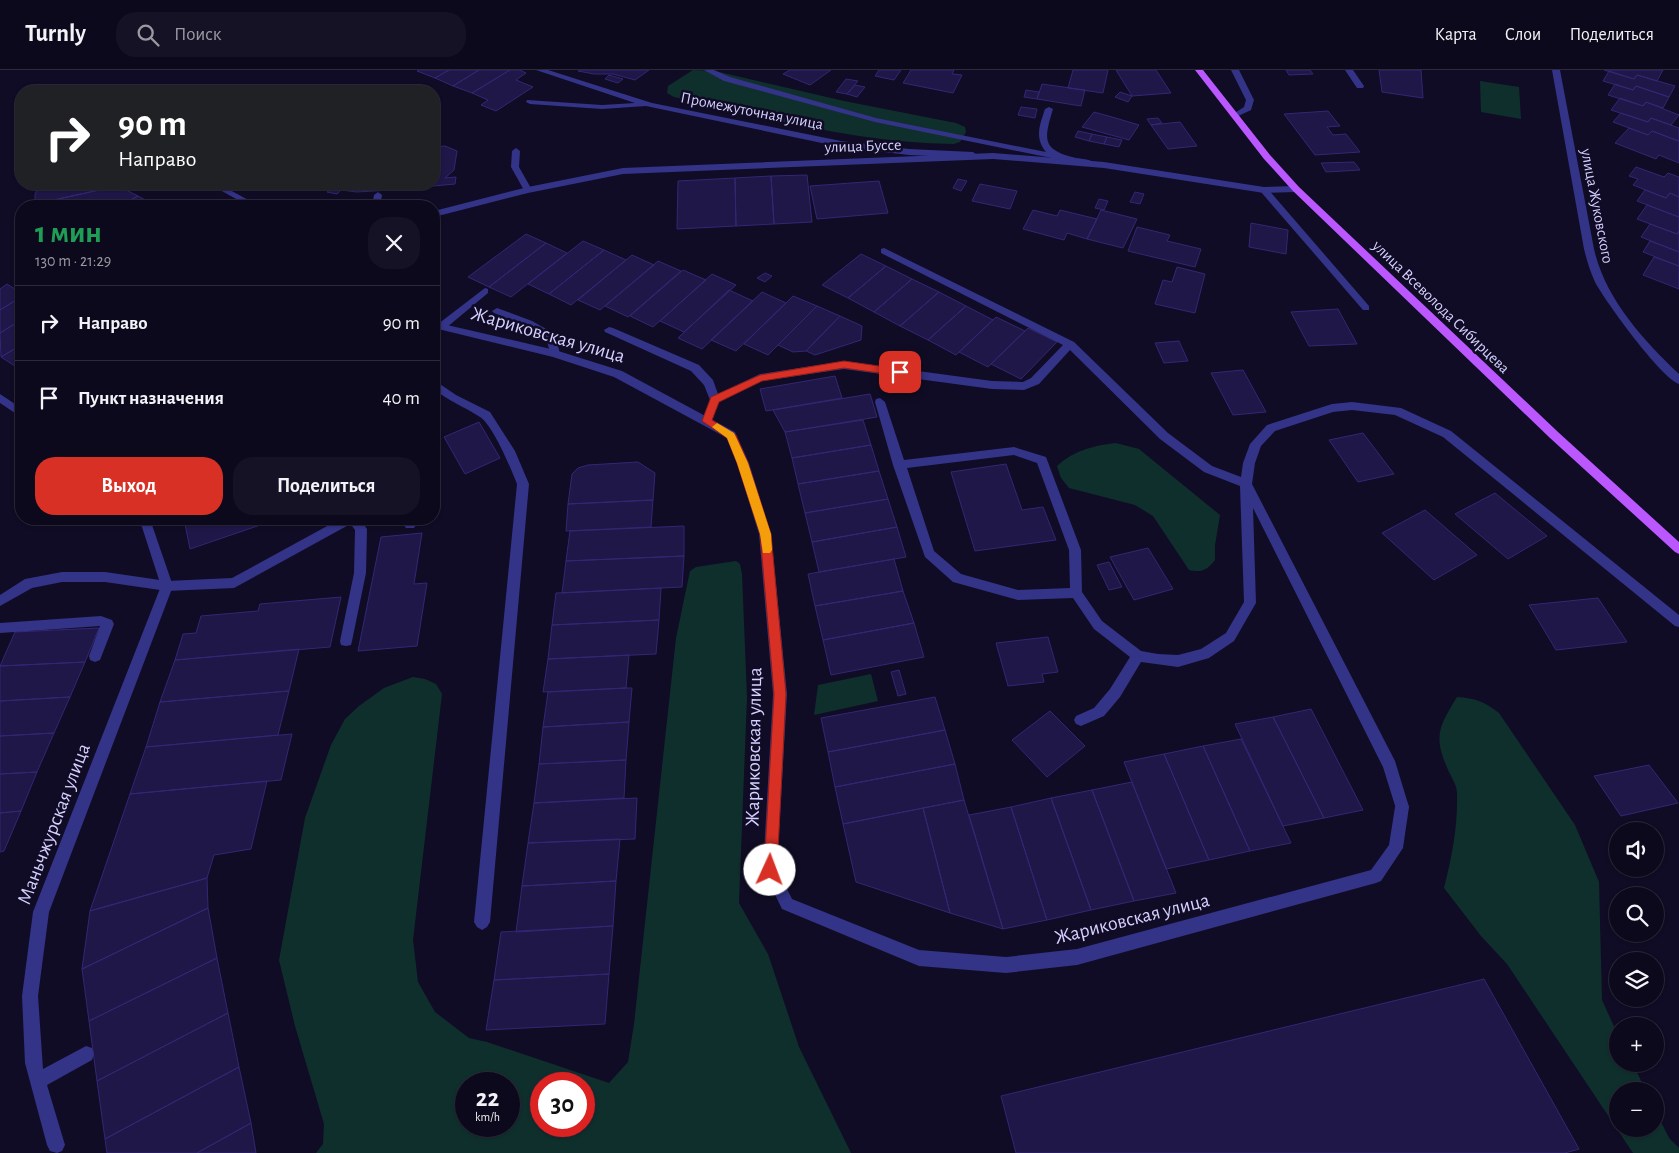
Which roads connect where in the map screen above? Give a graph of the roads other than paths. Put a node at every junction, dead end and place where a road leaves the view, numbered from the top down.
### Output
1 (540, 70) edge
2 (708, 70) edge
3 (1199, 70) edge
4 (1235, 70) edge
5 (1350, 70) edge
6 (1556, 70) edge
7 (1360, 86) dead end
8 (530, 102) dead end
9 (650, 105) junction
10 (1049, 110) dead end
11 (1234, 116) junction
12 (516, 151) dead end
13 (994, 156) junction
14 (1056, 156) junction
15 (1104, 165) junction
16 (1296, 189) junction
17 (224, 190) edge
18 (528, 190) junction
19 (1264, 190) junction
20 (378, 195) dead end
21 (244, 200) edge
22 (377, 200) edge
23 (440, 212) edge
24 (884, 251) dead end
25 (486, 291) dead end
26 (1366, 308) dead end
27 (498, 311) dead end
28 (440, 325) edge
29 (440, 326) edge
30 (609, 330) dead end
31 (1070, 344) junction
32 (555, 354) junction
33 (1679, 380) edge
34 (440, 389) edge
35 (0, 398) edge
36 (715, 400) junction
37 (880, 402) dead end
38 (15, 408) edge
39 (707, 421) junction
40 (899, 465) junction
41 (1246, 484) junction
42 (147, 525) edge
43 (341, 525) edge
44 (358, 525) edge
45 (1679, 549) edge
46 (167, 586) junction
47 (1076, 593) junction
48 (0, 601) edge
49 (1679, 622) edge
50 (0, 628) edge
51 (346, 641) dead end
52 (95, 656) dead end
53 (1138, 656) junction
54 (1081, 720) dead end
55 (482, 922) dead end
56 (86, 1054) dead end
57 (38, 1081) junction
58 (56, 1144) dead end

1 - 9 street, Промежуточная улица
2 - 14 street
3 - 11 main road, улица Всеволода Сибирцева
4 - 11 street
5 - 7 street
6 - 33 street, улица Жуковского
8 - 9 street
9 - 13 street, Промежуточная улица
10 - 14 street
11 - 16 main road, улица Всеволода Сибирцева
12 - 18 street
13 - 15 street, улица Буссе
13 - 18 street, улица Буссе
14 - 15 street
15 - 19 street, улица Буссе
16 - 19 street, улица Буссе
16 - 45 main road, улица Всеволода Сибирцева
17 - 21 street
18 - 23 street, улица Буссе
19 - 26 street
20 - 22 street
24 - 31 street
25 - 28 street
27 - 32 street
29 - 32 street, Жариковская улица
30 - 36 street
31 - 36 street
31 - 41 street
32 - 39 street, Жариковская улица
34 - 55 street
35 - 38 street
36 - 39 street
37 - 40 street
39 - 41 street, Жариковская улица
40 - 47 street
40 - 47 street
41 - 49 street
41 - 53 street
42 - 46 street
43 - 46 street
44 - 51 street
46 - 48 street
46 - 57 street, Маньчжурская улица
47 - 53 street
50 - 52 street
53 - 54 street
56 - 57 street
57 - 58 street, Маньчжурская улица

